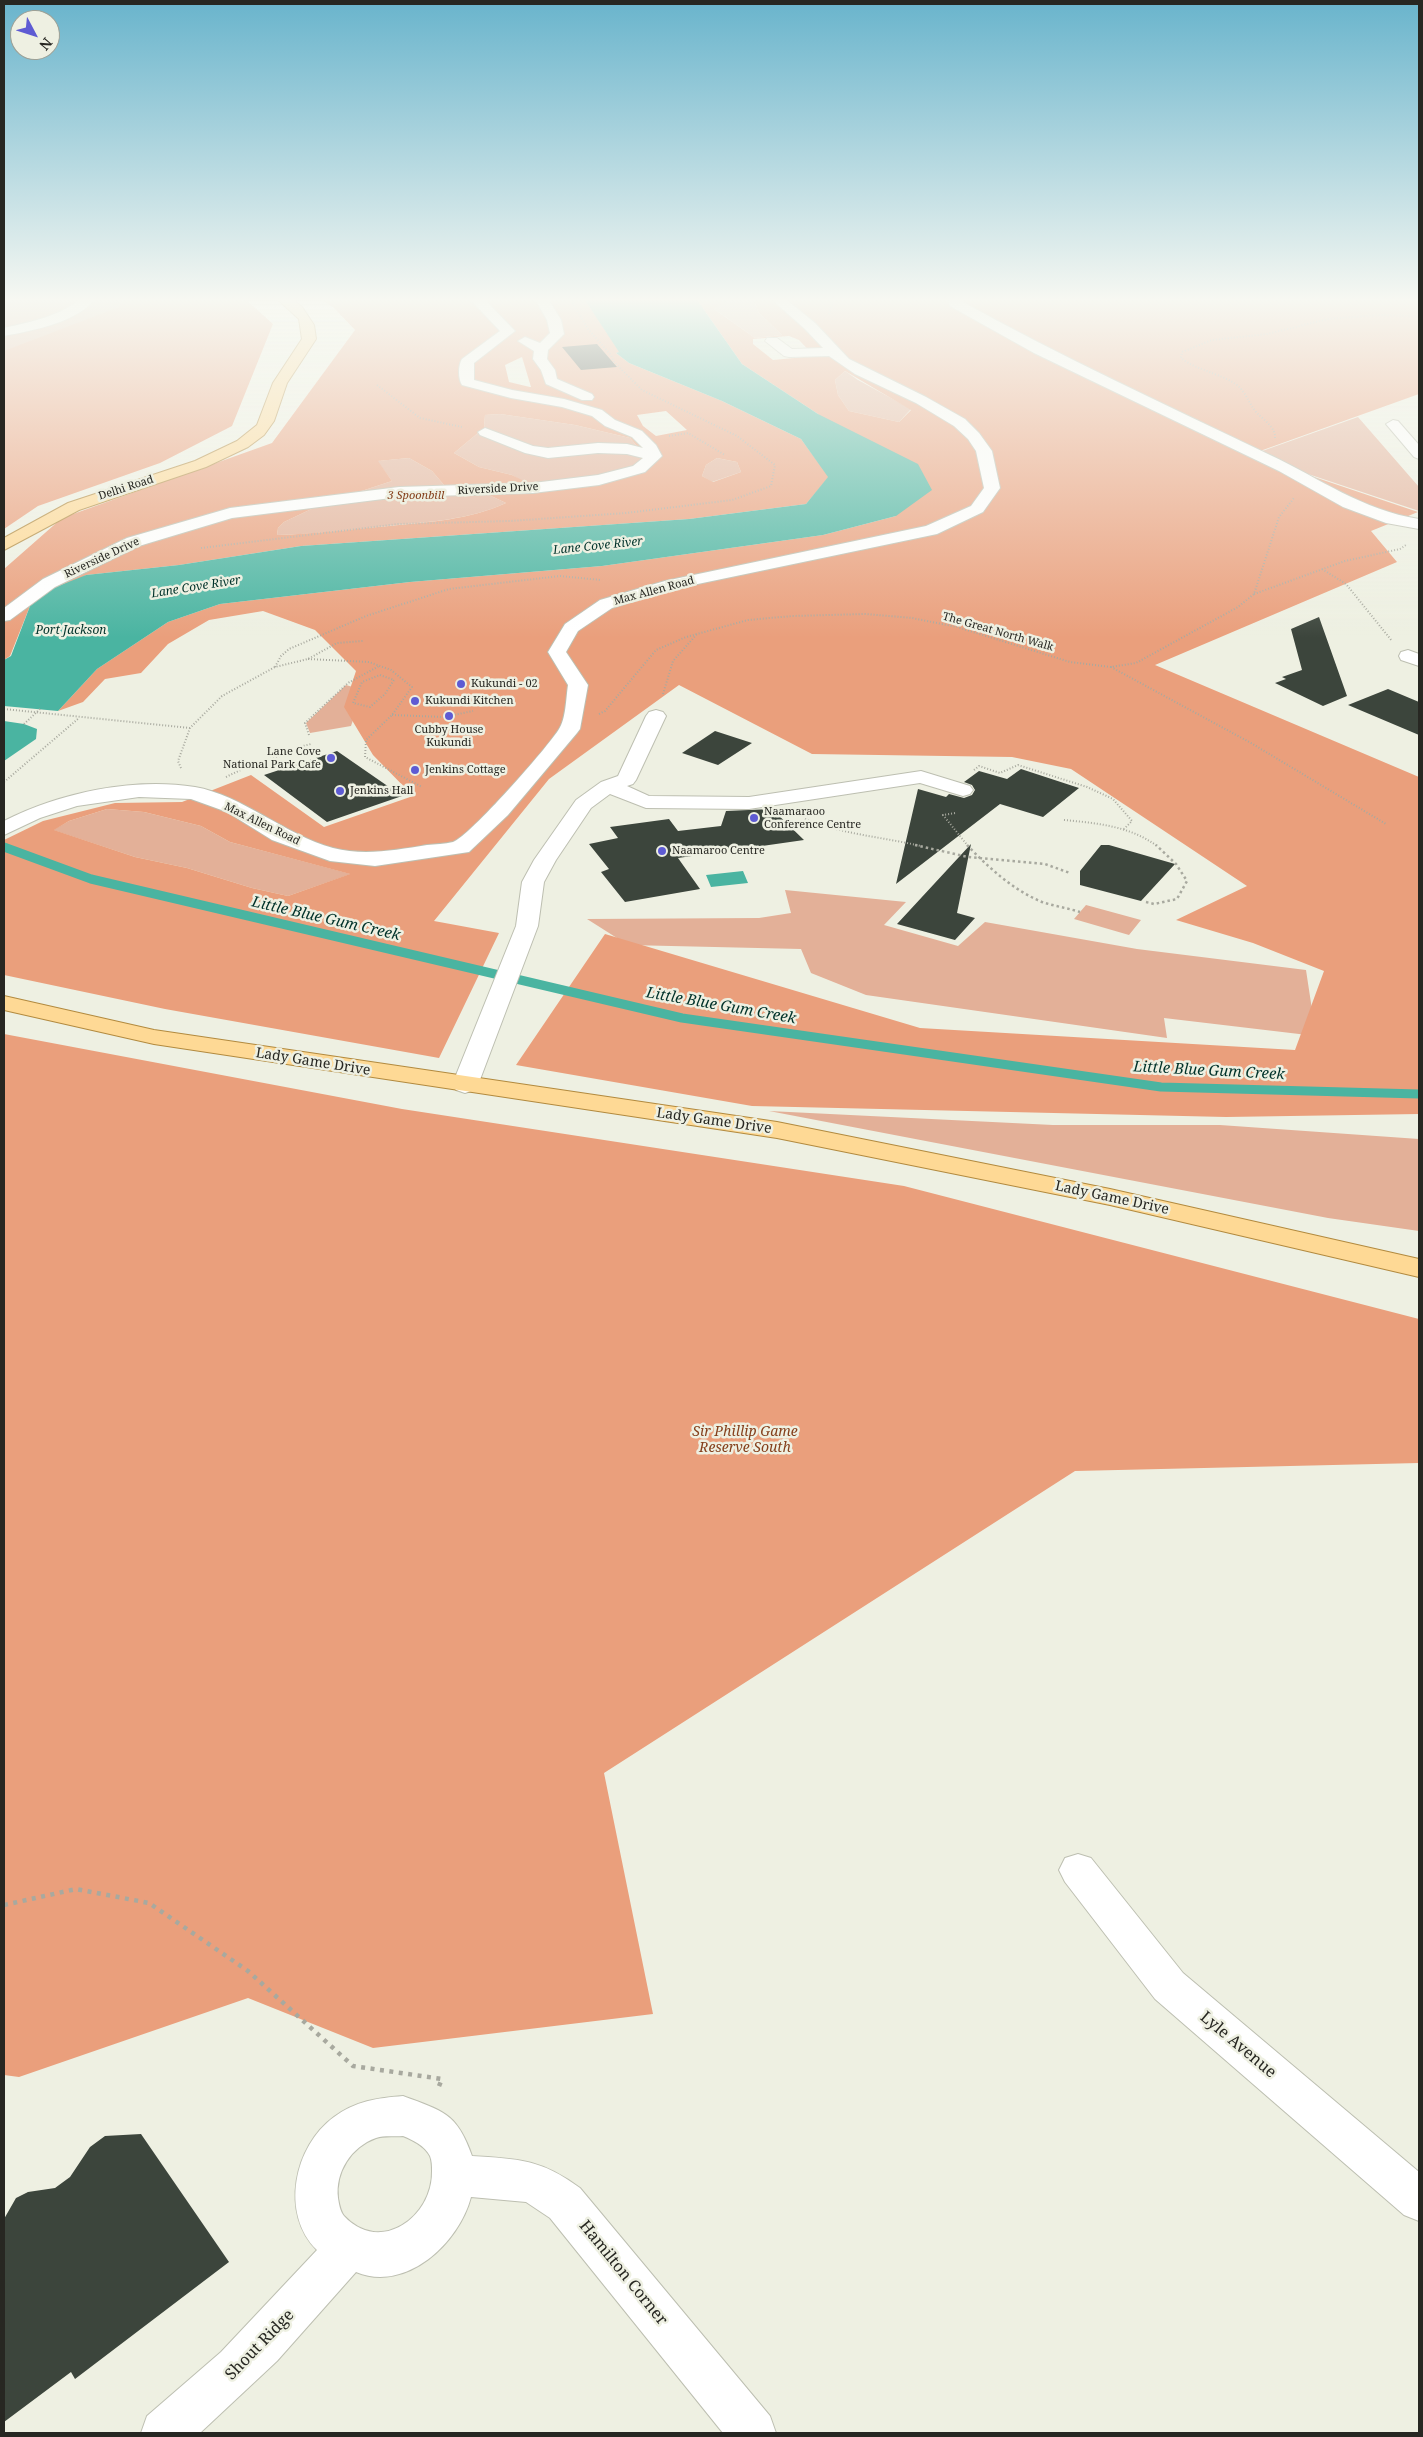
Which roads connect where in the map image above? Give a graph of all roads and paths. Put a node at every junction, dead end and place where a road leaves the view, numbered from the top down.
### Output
1 (271, 411) edge
2 (411, 411) edge
3 (589, 411) edge
4 (939, 411) edge
5 (1166, 411) edge
6 (1256, 411) edge
7 (596, 413) joint
8 (610, 423) junction
9 (1393, 424) dead end
10 (485, 432) joint
11 (643, 441) junction
12 (598, 448) junction
13 (1419, 454) edge
14 (725, 455) dead end
15 (654, 456) junction
16 (1261, 456) junction
17 (1285, 468) junction
18 (1419, 524) edge
19 (7, 545) edge
20 (1406, 545) dead end
21 (1321, 569) junction
22 (608, 581) dead end
23 (1254, 594) junction
24 (4, 616) edge
25 (697, 634) junction
26 (363, 640) dead end
27 (1414, 658) edge
28 (308, 659) junction
29 (380, 666) junction
30 (275, 667) junction
31 (1111, 667) junction
32 (364, 674) junction
33 (373, 678) junction
34 (4, 709) edge
35 (40, 710) dead end
36 (474, 711) dead end
37 (36, 713) junction
38 (392, 715) junction
39 (656, 716) joint
40 (80, 718) junction
41 (24, 724) dead end
42 (190, 728) junction
43 (570, 729) junction
44 (309, 734) dead end
45 (311, 744) dead end
46 (178, 761) dead end
47 (973, 771) dead end
48 (222, 779) dead end
49 (4, 782) edge
50 (608, 786) junction
51 (422, 787) dead end
52 (961, 800) joint
53 (799, 817) dead end
54 (1064, 820) dead end
55 (1386, 824) dead end
56 (4, 829) edge
57 (1124, 830) junction
58 (981, 859) junction
59 (1070, 873) dead end
60 (1146, 902) dead end
61 (1080, 912) dead end
62 (4, 1003) edge
63 (465, 1085) junction
64 (1419, 1268) edge
65 (1078, 1870) dead end
66 (4, 1905) edge
67 (435, 2096) dead end
68 (456, 2175) junction
69 (1419, 2200) edge
70 (349, 2247) junction
71 (164, 2433) edge
72 (753, 2433) edge

1 - 19 main road, Delhi Road
2 - 10 path
3 - 7 street
4 - 43 street, Max Allen Road
5 - 16 street
6 - 16 path
7 - 8 street
8 - 11 street
8 - 12 street
9 - 13 street
10 - 12 street
11 - 14 path
11 - 15 street
12 - 15 street
15 - 24 street, Riverside Drive
16 - 17 street
17 - 18 street
17 - 23 path
20 - 21 path, The Great North Walk
21 - 23 path, The Great North Walk
21 - 27 path
22 - 30 path
23 - 31 path, The Great North Walk
25 - 31 path, The Great North Walk
25 - 39 path
25 - 43 path, The Great North Walk
26 - 28 path
28 - 29 path
28 - 30 path
29 - 32 path
29 - 38 path
30 - 42 path
31 - 55 path
32 - 33 path
32 - 44 path
33 - 33 path
34 - 37 path
35 - 37 path
36 - 38 path
37 - 40 path
37 - 41 path
38 - 51 path
39 - 50 street
40 - 42 path
40 - 49 path
42 - 46 path
43 - 56 street, Max Allen Road
45 - 48 path
47 - 57 path
50 - 52 street
50 - 63 street
52 - 58 path
53 - 58 path
54 - 57 path
57 - 60 path
58 - 59 path
58 - 61 path
62 - 63 main road, Lady Game Drive
63 - 64 main road, Lady Game Drive
65 - 69 street, Lyle Avenue
66 - 67 path
68 - 70 street
68 - 70 street
68 - 72 street, Hamilton Corner
70 - 71 street, Shout Ridge

